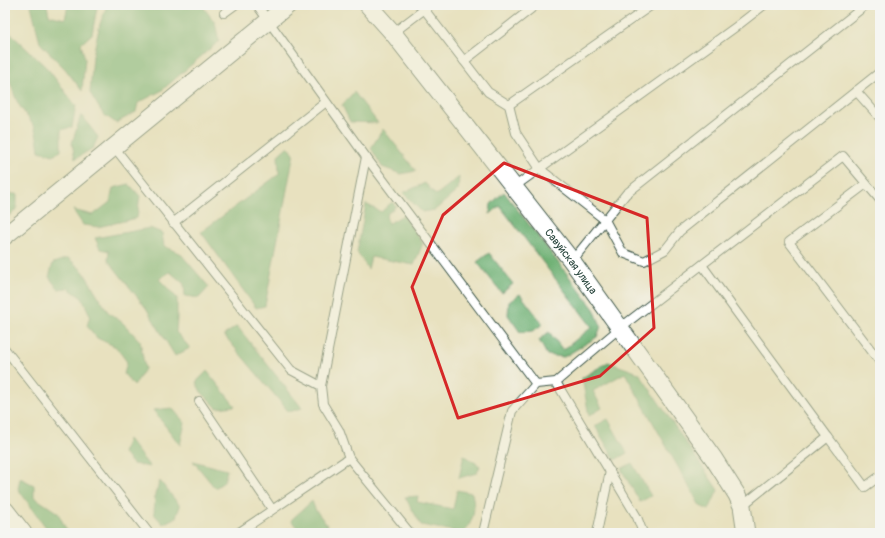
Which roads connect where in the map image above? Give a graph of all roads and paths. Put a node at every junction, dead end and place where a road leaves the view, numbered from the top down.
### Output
1 (235, 5) edge
2 (257, 5) edge
3 (288, 5) edge
4 (368, 5) edge
5 (536, 5) edge
6 (652, 5) edge
7 (764, 5) edge
8 (866, 5) edge
9 (424, 6) edge
10 (224, 13) dead end
11 (269, 21) junction
12 (393, 33) junction
13 (464, 61) junction
14 (880, 72) edge
15 (856, 91) junction
16 (326, 102) junction
17 (509, 105) junction
18 (880, 118) edge
19 (114, 148) junction
20 (366, 157) junction
21 (540, 169) junction
22 (866, 184) junction
23 (514, 188) junction
24 (880, 200) edge
25 (606, 220) junction
26 (173, 222) junction
27 (5, 236) edge
28 (572, 261) junction
29 (702, 265) junction
30 (620, 328) junction
31 (5, 349) edge
32 (880, 362) edge
33 (556, 382) junction
34 (536, 384) junction
35 (321, 386) junction
36 (199, 401) dead end
37 (828, 438) junction
38 (349, 458) junction
39 (610, 471) junction
40 (880, 476) edge
41 (742, 506) junction
42 (272, 509) junction
43 (5, 510) edge
44 (23, 533) edge
45 (149, 533) edge
46 (238, 533) edge
47 (410, 533) edge
48 (483, 533) edge
49 (597, 533) edge
50 (643, 533) edge
51 (746, 533) edge

1 - 10 lane
2 - 11 lane
3 - 11 street
4 - 12 street, Савуйская улица
5 - 13 lane
6 - 17 lane
7 - 21 lane
8 - 25 lane
9 - 12 lane
9 - 13 lane
11 - 16 lane
11 - 19 street
12 - 23 street, Савуйская улица
13 - 17 lane
14 - 15 lane
15 - 18 lane
15 - 25 lane
16 - 20 lane
16 - 26 lane
17 - 21 lane
19 - 26 lane
19 - 27 street
20 - 34 lane
20 - 35 lane
21 - 23 lane
21 - 25 lane
22 - 24 lane
22 - 29 lane
22 - 32 lane
23 - 28 street, Савуйская улица
25 - 28 lane
26 - 35 lane
28 - 30 street, Савуйская улица
29 - 30 lane
29 - 37 lane
30 - 33 lane
30 - 41 street, Савуйская улица
31 - 45 lane
33 - 34 lane
33 - 39 lane
34 - 48 lane
35 - 38 lane
36 - 42 lane
37 - 40 lane
37 - 41 lane
38 - 42 lane
38 - 47 lane
39 - 49 lane
39 - 50 lane
41 - 51 street, Савуйская улица
42 - 46 lane
43 - 44 street

